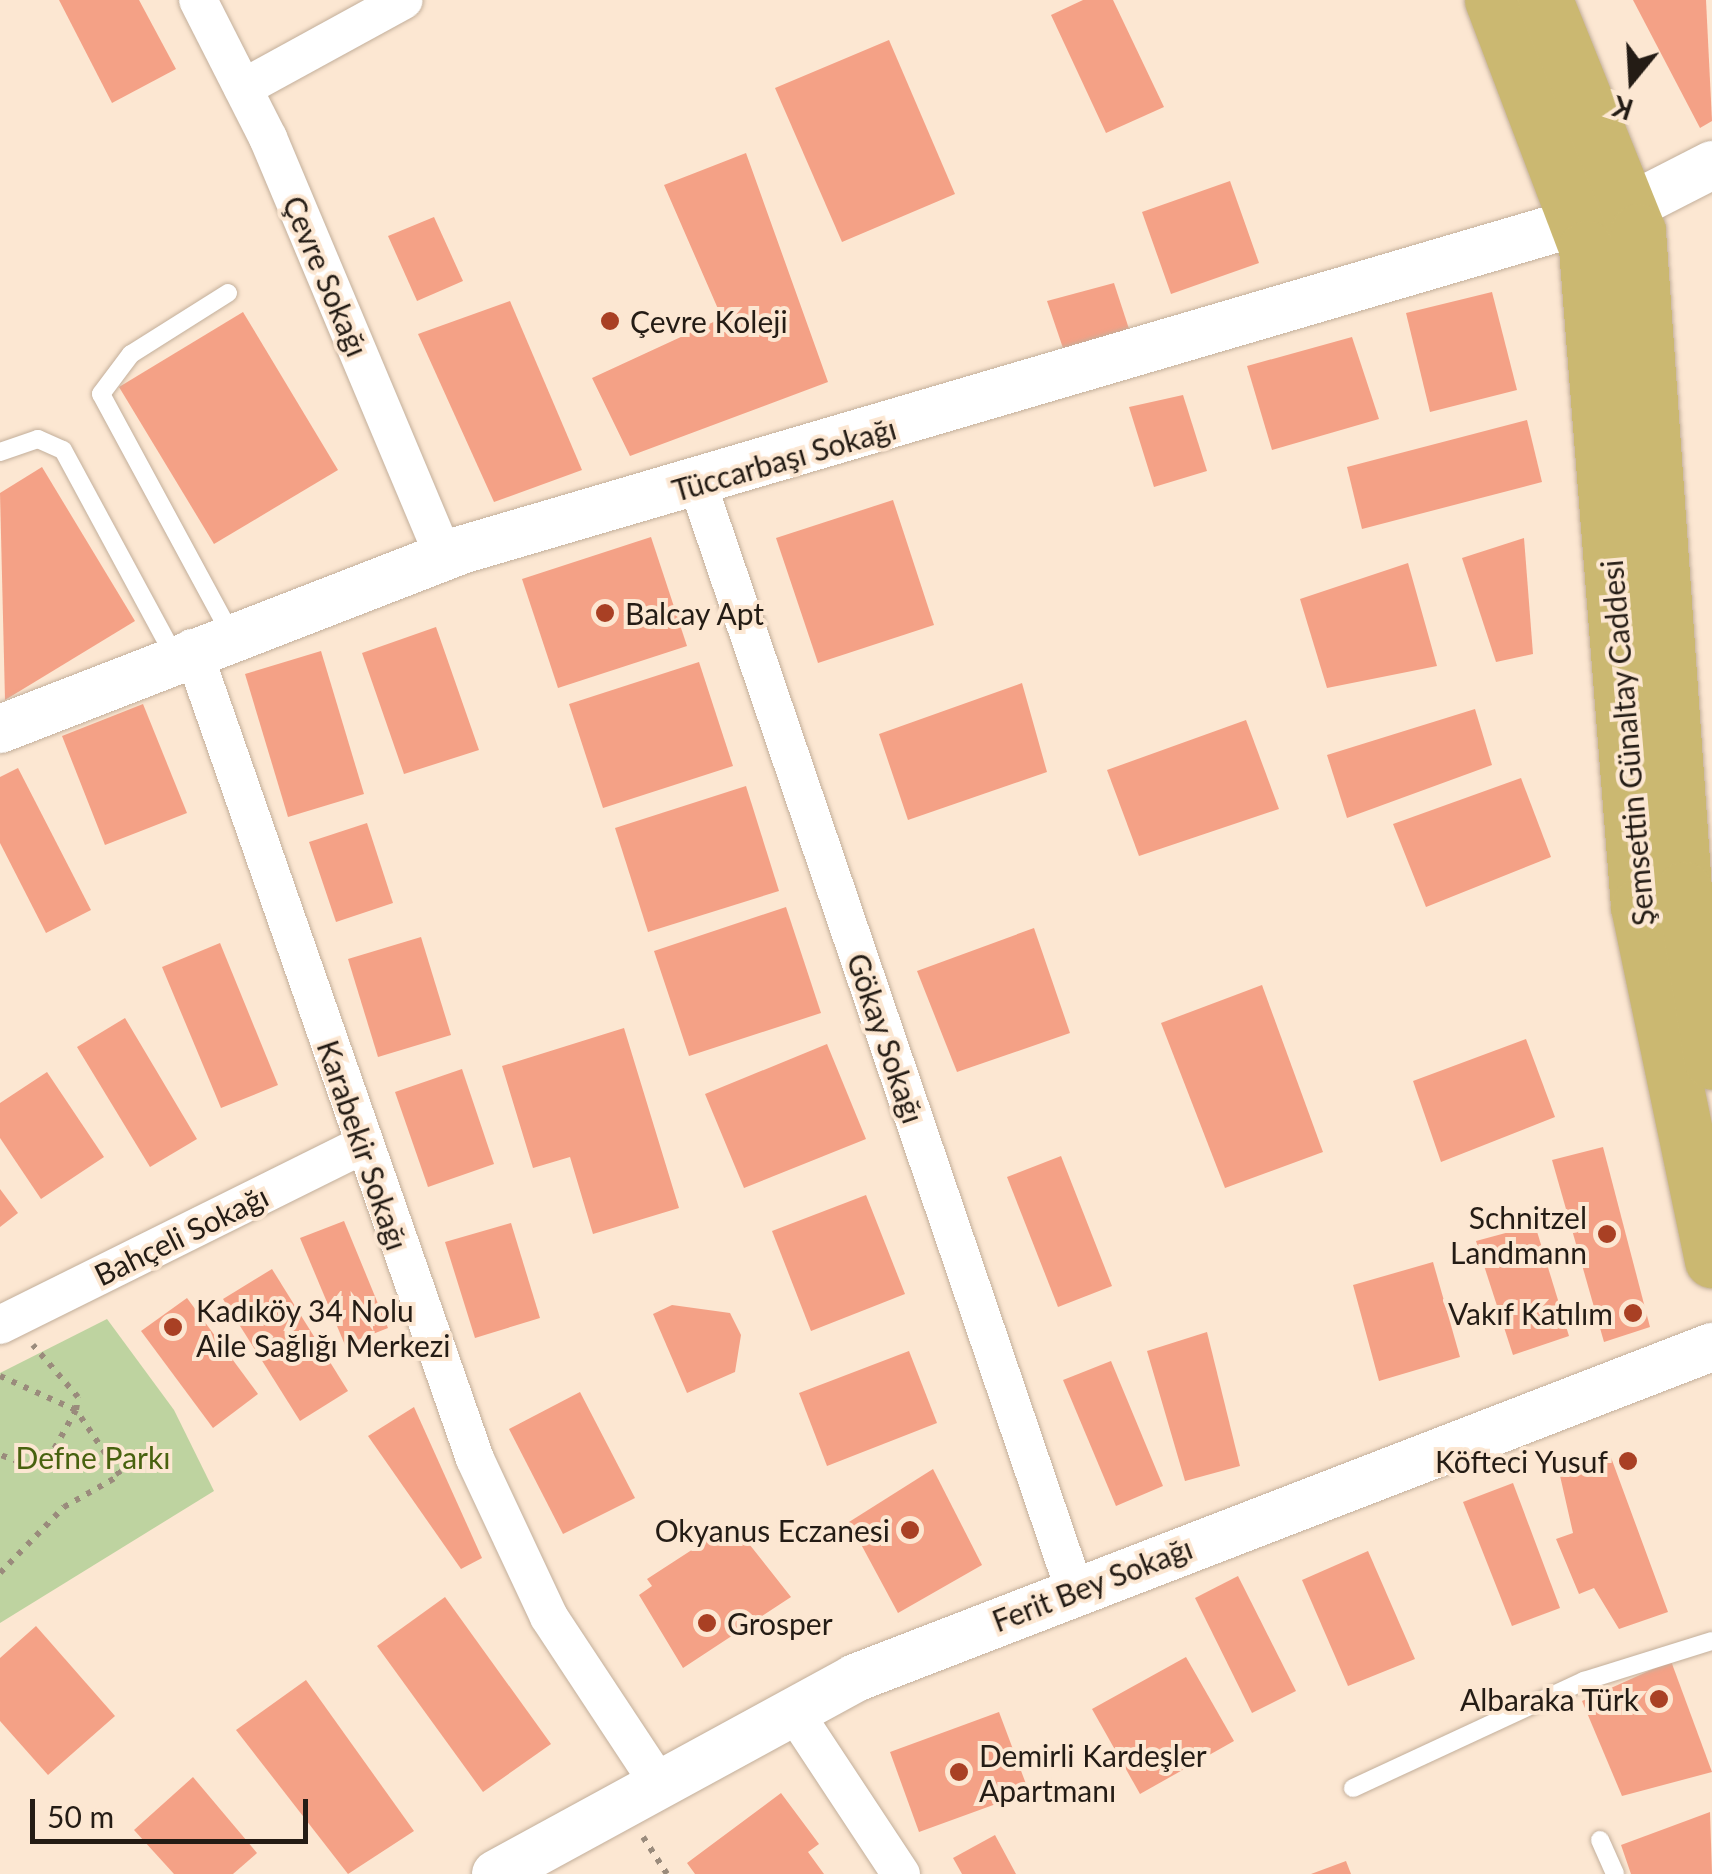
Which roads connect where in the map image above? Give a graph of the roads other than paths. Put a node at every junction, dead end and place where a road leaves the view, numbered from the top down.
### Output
1 (198, 0) edge
2 (404, 0) edge
3 (1492, 0) edge
4 (1545, 0) edge
5 (243, 88) junction
6 (1712, 165) edge
7 (1632, 206) junction
8 (1580, 220) junction
9 (228, 294) dead end
10 (0, 452) edge
11 (698, 485) junction
12 (444, 556) junction
13 (199, 646) junction
14 (0, 729) edge
15 (1712, 1062) edge
16 (363, 1145) junction
17 (1712, 1260) edge
18 (6, 1322) edge
19 (1712, 1347) edge
20 (1074, 1591) junction
21 (1712, 1641) edge
22 (792, 1708) junction
23 (658, 1782) junction
24 (1353, 1788) dead end
25 (1600, 1840) dead end
26 (496, 1874) edge
27 (901, 1874) edge
28 (1615, 1874) edge

1 - 5 street, Çevre Sokağı
2 - 5 street
3 - 8 main road, Şemsettin Günaltay Caddesi
4 - 7 main road, Şemsettin Günaltay Caddesi
5 - 12 street, Çevre Sokağı
6 - 7 street
7 - 8 street
7 - 15 main road, Şemsettin Günaltay Caddesi
8 - 11 street, Tüccarbaşı Sokağı
8 - 17 main road, Şemsettin Günaltay Caddesi
9 - 13 lane
10 - 13 lane
11 - 12 street, Tüccarbaşı Sokağı
11 - 20 street, Gökay Sokağı
12 - 13 street, Tüccarbaşı Sokağı
13 - 14 street, Tüccarbaşı Sokağı
13 - 16 street, Karabekir Sokağı
16 - 18 street, Bahçeli Sokağı
16 - 23 street, Karabekir Sokağı
19 - 20 street, Ferit Bey Sokağı
20 - 22 street, Ferit Bey Sokağı
21 - 24 lane
22 - 23 street, Ferit Bey Sokağı
22 - 27 street
23 - 26 street, Ferit Bey Sokağı
25 - 28 lane

